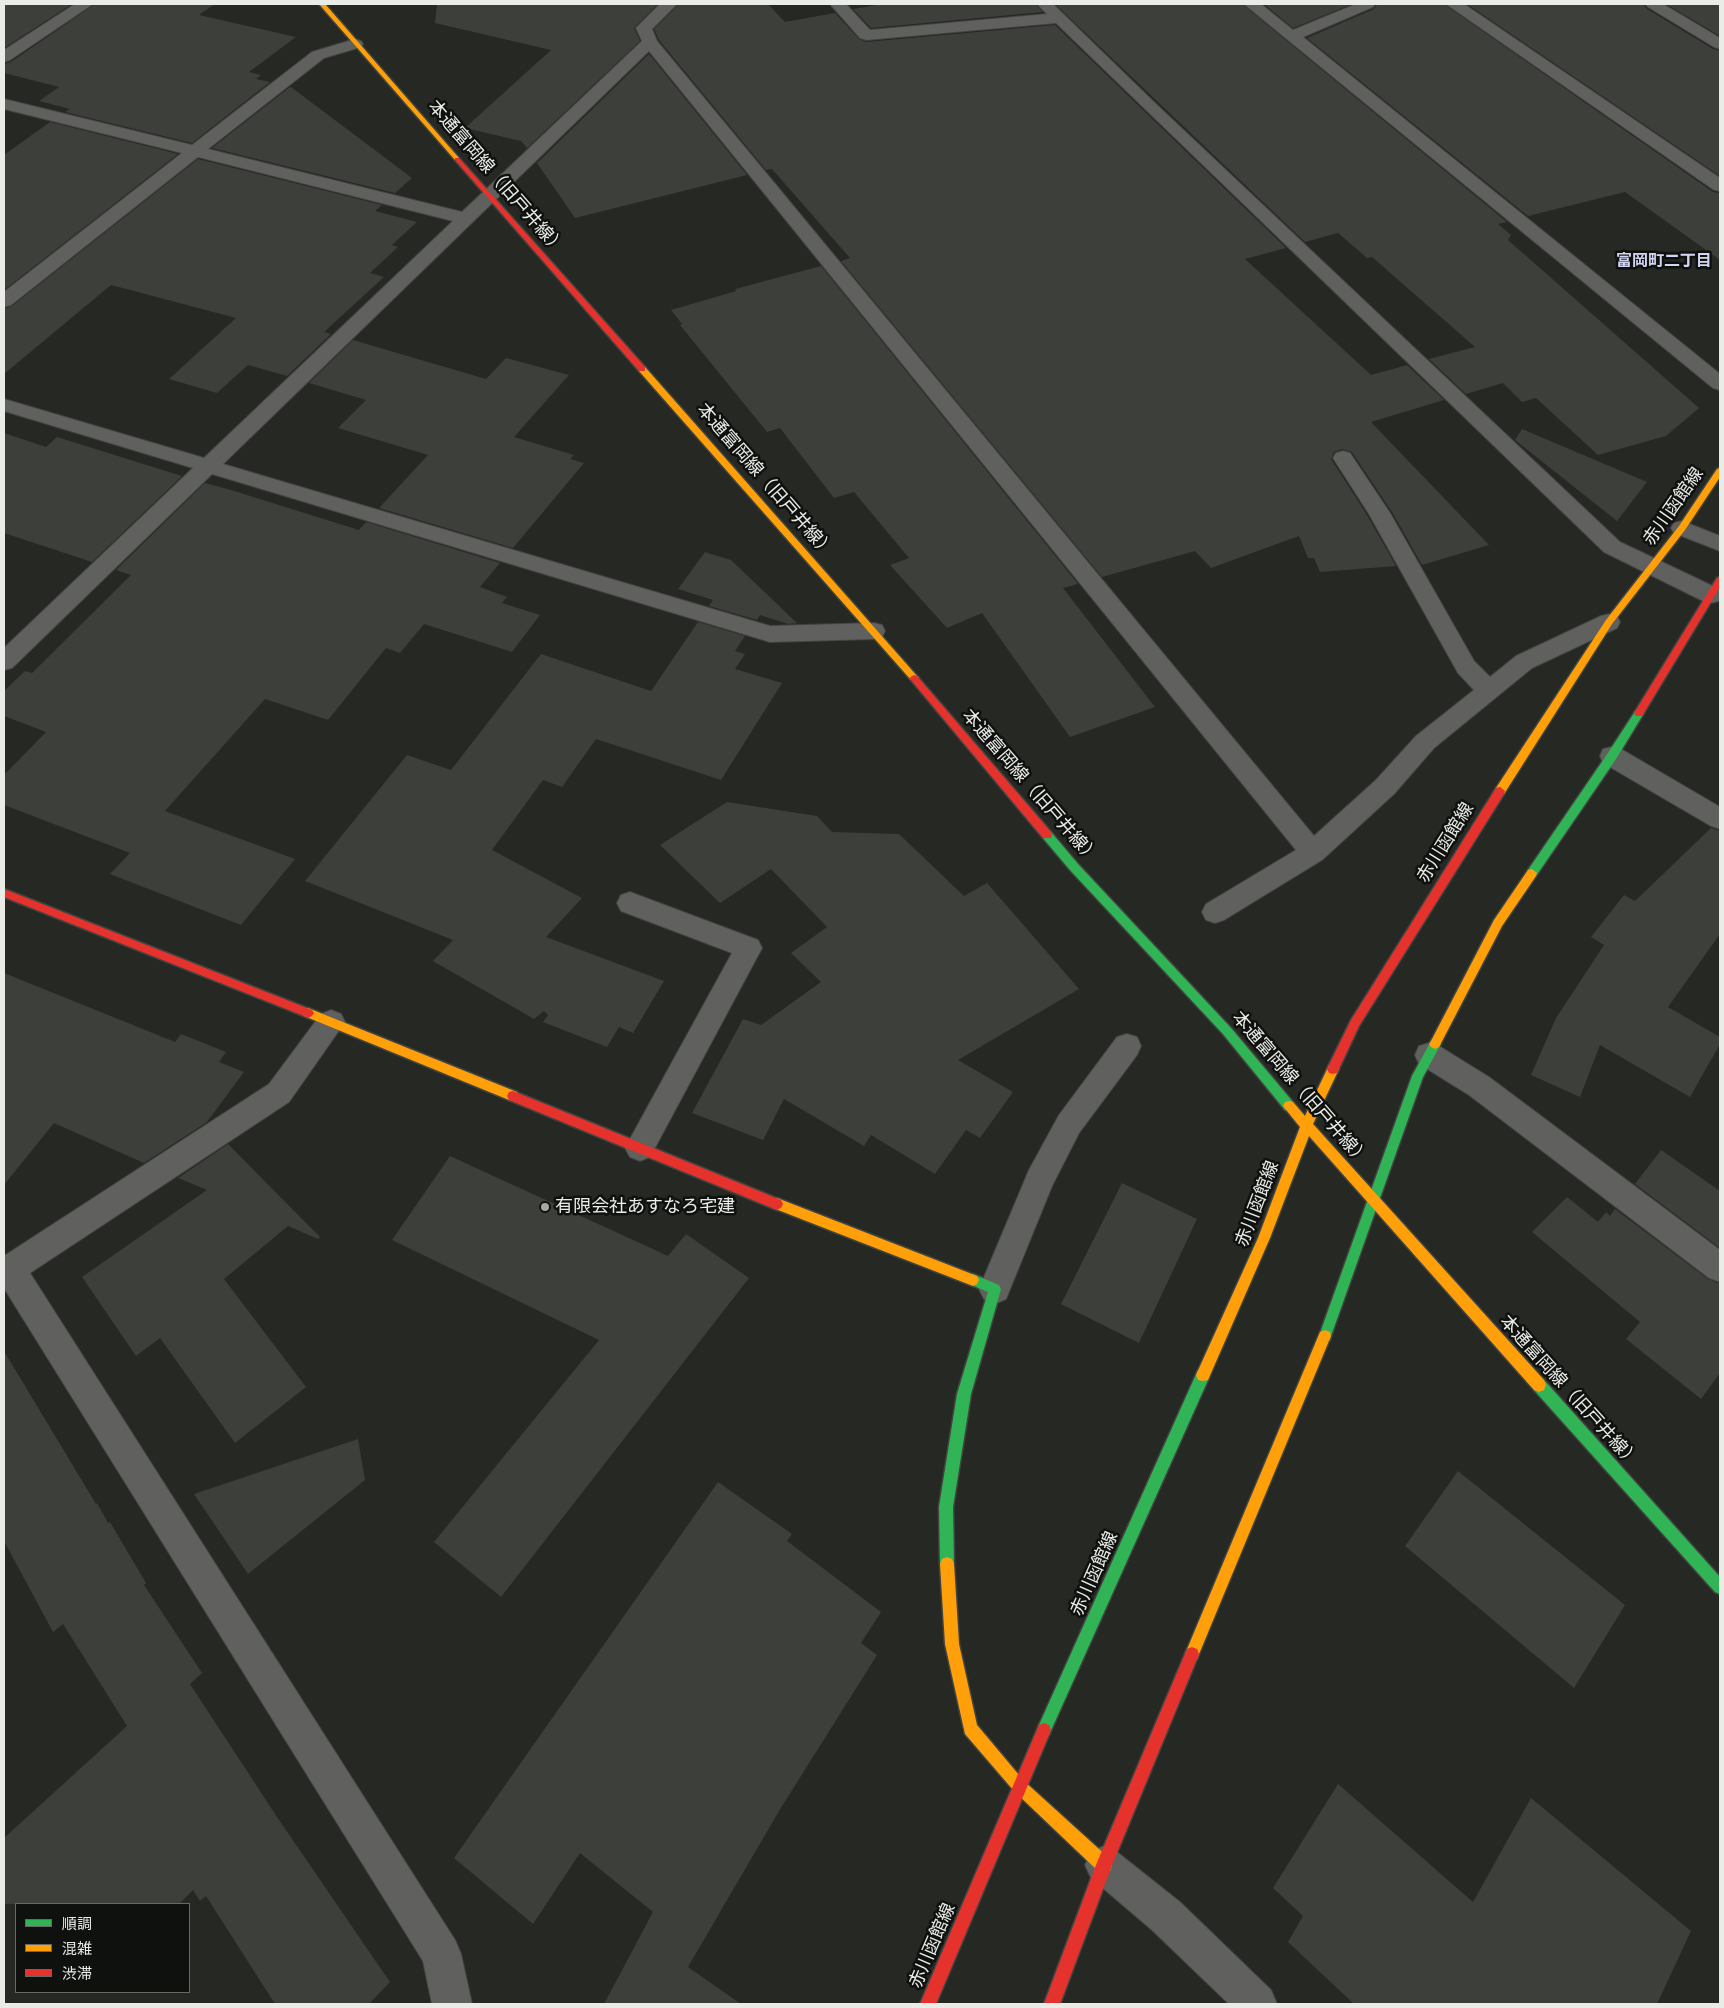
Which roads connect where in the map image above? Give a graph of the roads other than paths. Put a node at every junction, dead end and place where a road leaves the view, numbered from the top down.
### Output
1 (85, 4) edge
2 (322, 4) edge
3 (669, 4) edge
4 (838, 4) edge
5 (1045, 4) edge
6 (1252, 4) edge
7 (1368, 4) edge
8 (1454, 4) edge
9 (1653, 4) edge
10 (1059, 18) junction
11 (4, 36) edge
12 (1292, 36) junction
13 (27, 42) junction
14 (650, 42) junction
15 (355, 44) junction
16 (1720, 44) edge
17 (4, 57) edge
18 (4, 104) edge
19 (195, 152) junction
20 (1720, 186) edge
21 (489, 196) junction
22 (464, 218) junction
23 (4, 301) edge
24 (1720, 384) edge
25 (4, 405) edge
26 (1343, 458) dead end
27 (207, 466) junction
28 (1720, 471) edge
29 (1682, 528) junction
30 (1720, 544) edge
31 (1652, 567) junction
32 (1716, 587) edge
33 (1609, 622) junction
34 (874, 631) junction
35 (4, 662) edge
36 (1488, 690) junction
37 (1612, 756) junction
38 (1720, 819) edge
39 (1313, 853) junction
40 (4, 893) edge
41 (630, 903) dead end
42 (1215, 912) dead end
43 (331, 1022) junction
44 (1127, 1046) dead end
45 (1429, 1055) junction
46 (1306, 1127) junction
47 (640, 1148) junction
48 (1375, 1200) junction
49 (1720, 1268) edge
50 (7, 1271) edge
51 (995, 1289) junction
52 (1720, 1587) edge
53 (1019, 1786) junction
54 (1104, 1865) junction
55 (452, 2004) edge
56 (928, 2004) edge
57 (1052, 2004) edge
58 (1257, 2004) edge

1 - 13 street
2 - 15 street, 本通富岡線（旧戸井線）
3 - 14 street
4 - 10 street
5 - 10 street
6 - 12 street
7 - 12 street
8 - 20 street
9 - 16 street
10 - 31 street
11 - 13 street
12 - 24 street
13 - 17 street
14 - 21 street
14 - 39 street
15 - 19 street
15 - 21 street, 本通富岡線（旧戸井線）
18 - 19 street
19 - 22 street
19 - 23 street
21 - 22 street
21 - 34 street, 本通富岡線（旧戸井線）
22 - 27 street
25 - 27 street
26 - 36 street
27 - 34 street
27 - 35 street
28 - 29 street, 赤川函館線
29 - 30 street
29 - 31 street, 赤川函館線
31 - 32 street
31 - 33 street, 赤川函館線
32 - 37 street
33 - 36 street
33 - 46 street, 赤川函館線
34 - 46 street, 本通富岡線（旧戸井線）
36 - 39 street
37 - 38 street
37 - 45 street
39 - 42 street
40 - 43 street
41 - 47 street
43 - 47 street
43 - 50 street
44 - 51 street
45 - 48 street
45 - 49 street
46 - 48 street, 本通富岡線（旧戸井線）
46 - 53 street, 赤川函館線
47 - 51 street
48 - 52 street, 本通富岡線（旧戸井線）
48 - 54 street
50 - 55 street
51 - 53 street
53 - 54 street
53 - 56 street, 赤川函館線
54 - 57 street
54 - 58 street

